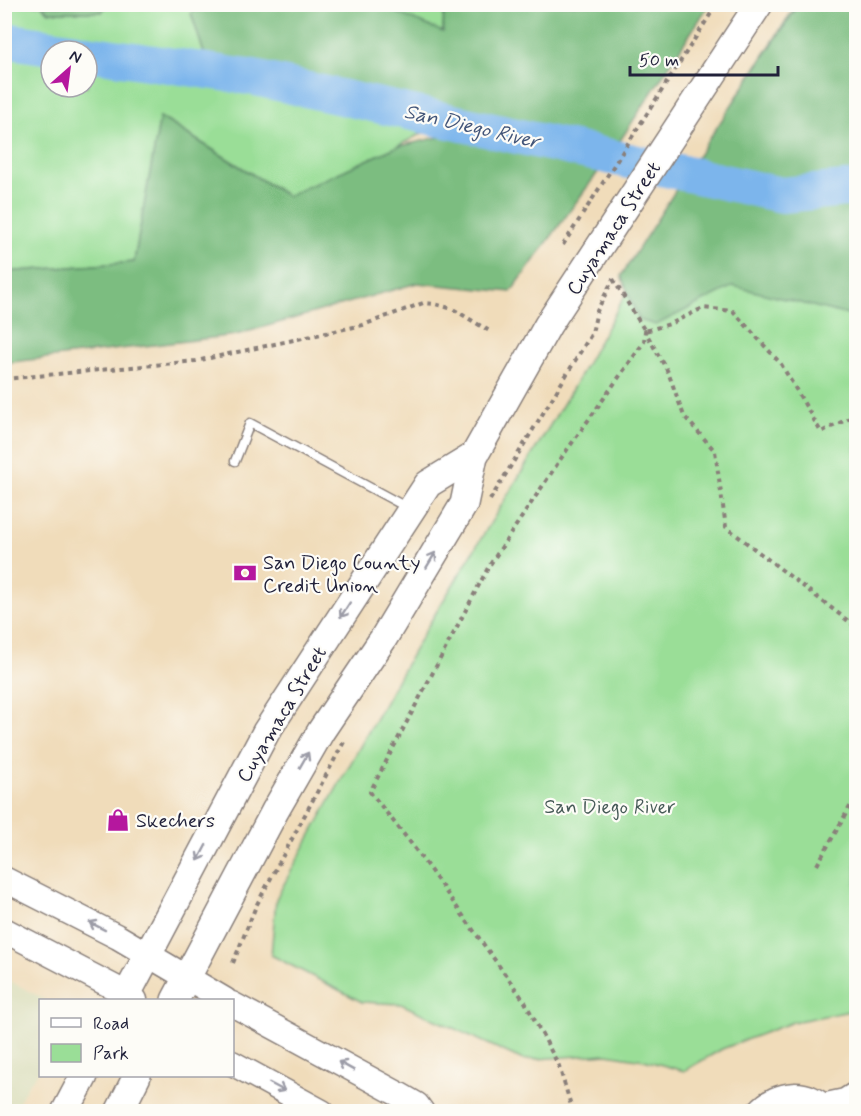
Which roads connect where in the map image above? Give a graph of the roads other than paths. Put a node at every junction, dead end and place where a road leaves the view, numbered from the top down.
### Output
1 (759, 4) edge
2 (474, 456) junction
3 (235, 461) dead end
4 (411, 509) junction
5 (4, 879) edge
6 (4, 930) edge
7 (148, 954) junction
8 (181, 989) edge
9 (129, 998) edge
10 (221, 999) edge
11 (234, 1005) edge
12 (234, 1064) edge
13 (83, 1077) edge
14 (136, 1077) edge
15 (856, 1094) edge
16 (856, 1108) edge
17 (825, 1109) edge
18 (65, 1112) edge
19 (119, 1112) edge
20 (322, 1112) edge
21 (422, 1112) edge
22 (759, 1112) edge
23 (852, 1112) edge

1 - 2 main road, Cuyamaca Street
2 - 4 main road, Cuyamaca Street
8 -> 2 main road, Cuyamaca Street
3 - 4 lane
4 -> 7 main road, Cuyamaca Street
7 -> 5 main road
6 - 9 main road
7 - 8 main road
7 - 9 main road, Cuyamaca Street
8 - 10 main road
21 -> 11 main road
12 -> 20 main road
13 - 18 main road
14 - 19 main road
15 - 17 main road
16 - 23 main road
17 - 22 main road

